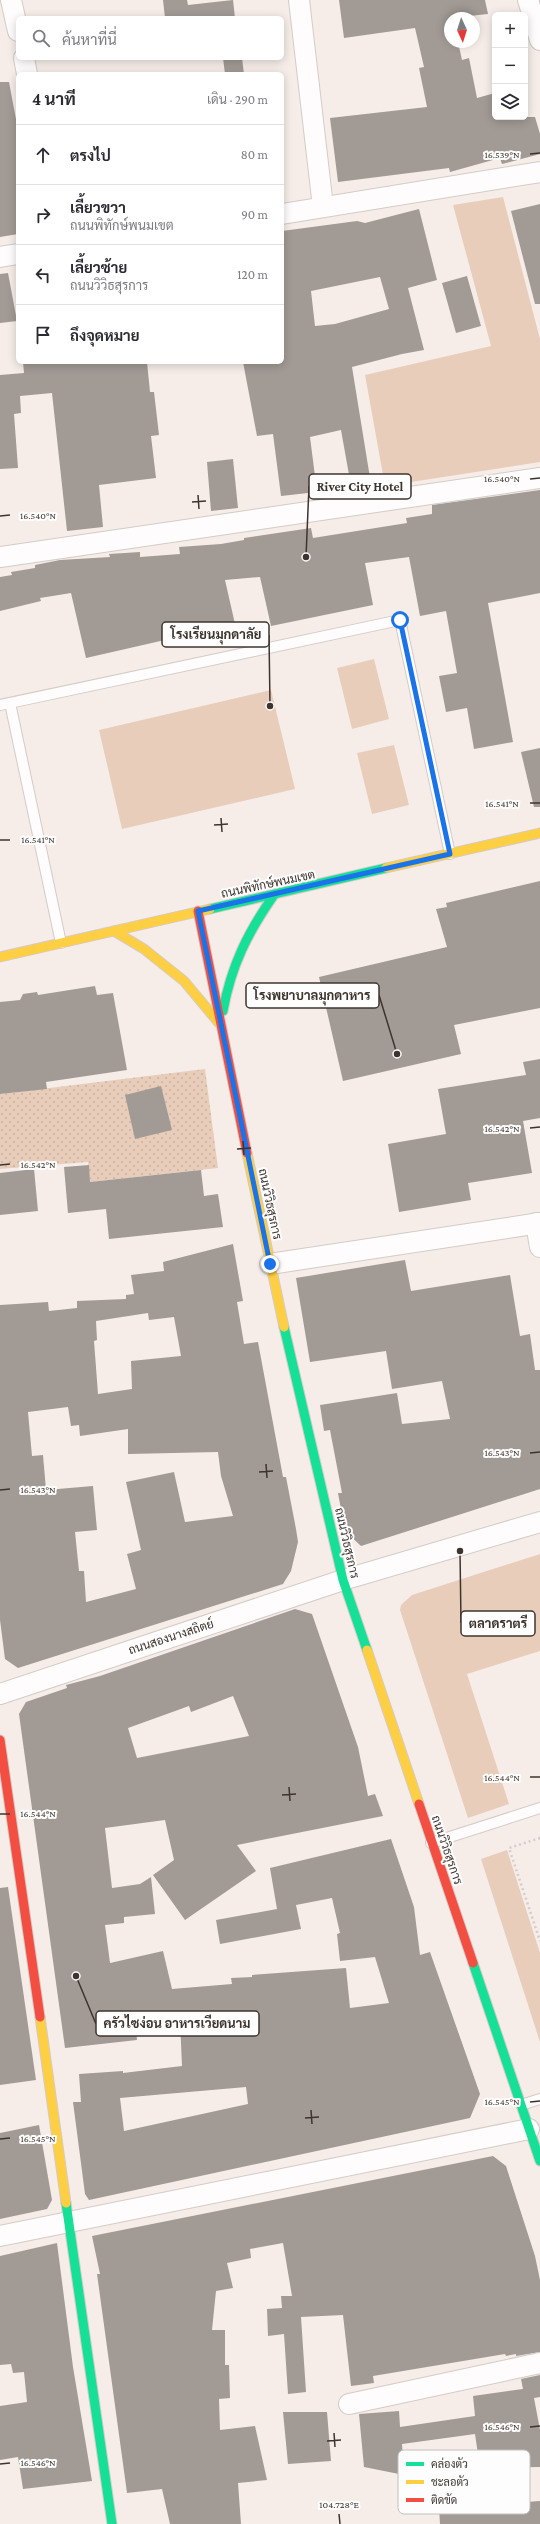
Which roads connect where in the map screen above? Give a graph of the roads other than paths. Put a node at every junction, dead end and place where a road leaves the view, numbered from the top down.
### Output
1 (11, 0) edge
2 (299, 0) edge
3 (528, 0) edge
4 (16, 22) edge
5 (540, 40) edge
6 (24, 60) edge
7 (27, 72) edge
8 (540, 172) edge
9 (323, 207) junction
10 (284, 214) edge
11 (16, 254) edge
12 (0, 257) edge
13 (540, 478) edge
14 (0, 557) edge
15 (5, 704) edge
16 (540, 833) edge
17 (450, 854) junction
18 (274, 895) junction
19 (198, 911) junction
20 (114, 931) junction
21 (61, 943) junction
22 (0, 957) edge
23 (221, 1026) junction
24 (538, 1223) edge
25 (540, 1247) edge
26 (270, 1264) junction
27 (540, 1522) edge
28 (343, 1580) junction
29 (0, 1694) edge
30 (0, 1740) edge
31 (540, 1808) edge
32 (432, 1843) junction
33 (540, 2099) edge
34 (521, 2105) junction
35 (529, 2129) junction
36 (540, 2162) edge
37 (68, 2222) junction
38 (0, 2236) edge
39 (540, 2363) edge
40 (349, 2404) dead end
41 (112, 2524) edge

1 - 4 street
2 - 9 street
3 - 5 street
6 - 7 street
8 - 9 street
9 - 10 street
11 - 12 street
13 - 14 street
15 - 17 lane
15 - 21 lane
16 - 17 main road, ถนนพิทักษ์พนมเขต
17 - 18 main road, ถนนพิทักษ์พนมเขต
18 - 19 main road, ถนนพิทักษ์พนมเขต
18 - 23 main road
19 - 20 main road, ถนนพิทักษ์พนมเขต
19 - 23 main road, ถนนวิวิธสุรการ
20 - 21 main road, ถนนพิทักษ์พนมเขต
20 - 23 main road
21 - 22 main road, ถนนพิทักษ์พนมเขต
23 - 26 main road, ถนนวิวิธสุรการ
24 - 25 street
24 - 26 street
26 - 28 main road, ถนนวิวิธสุรการ
27 - 28 street, ถนนสองนางสถิตย์
28 - 29 street, ถนนสองนางสถิตย์
28 - 32 main road, ถนนวิวิธสุรการ
30 - 37 main road
31 - 32 lane
32 - 34 main road, ถนนวิวิธสุรการ
33 - 34 lane
34 - 35 main road, ถนนวิวิธสุรการ
35 - 36 main road, ถนนวิวิธสุรการ
35 - 37 street
37 - 38 street
37 - 41 main road
39 - 40 street

